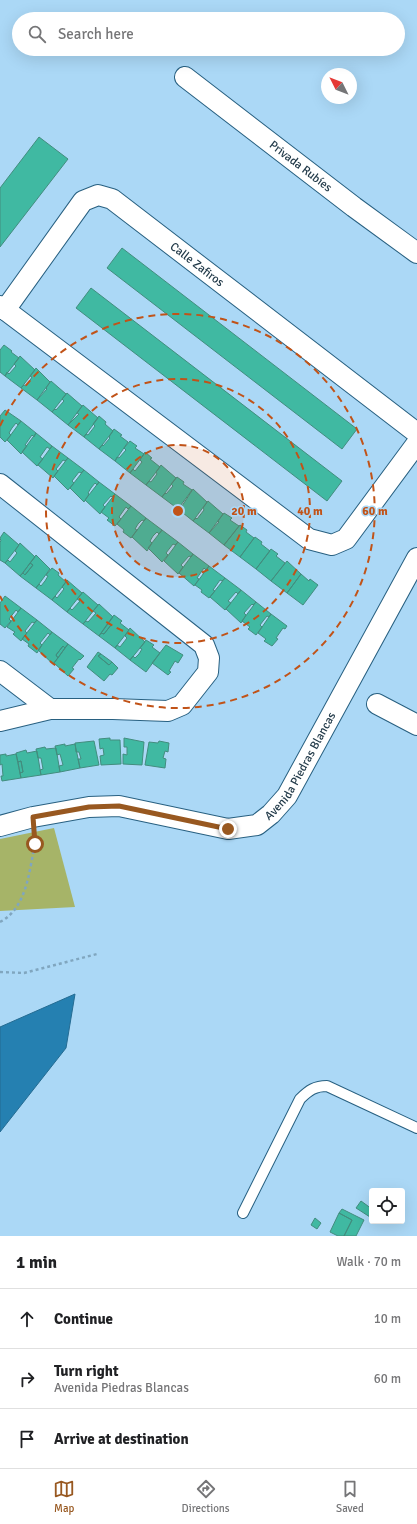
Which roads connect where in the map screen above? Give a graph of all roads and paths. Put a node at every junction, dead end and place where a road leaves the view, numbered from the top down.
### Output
1 (185, 76) dead end
2 (417, 253) edge
3 (2, 308) edge
4 (417, 433) edge
5 (417, 443) edge
6 (0, 484) edge
7 (417, 558) edge
8 (0, 671) edge
9 (377, 704) dead end
10 (50, 709) junction
11 (0, 721) edge
12 (417, 725) edge
13 (33, 817) junction
14 (0, 826) edge
15 (0, 922) edge
16 (97, 954) dead end
17 (0, 972) edge
18 (417, 1128) edge
19 (243, 1213) dead end

1 - 2 street, Privada Rubíes
3 - 4 street, Calle Zafiros
3 - 5 street
6 - 10 street
7 - 13 street, Avenida Piedras Blancas
8 - 10 street
9 - 12 street
10 - 11 street
13 - 14 street, Avenida Piedras Blancas
13 - 15 path
16 - 17 path
18 - 19 lane

